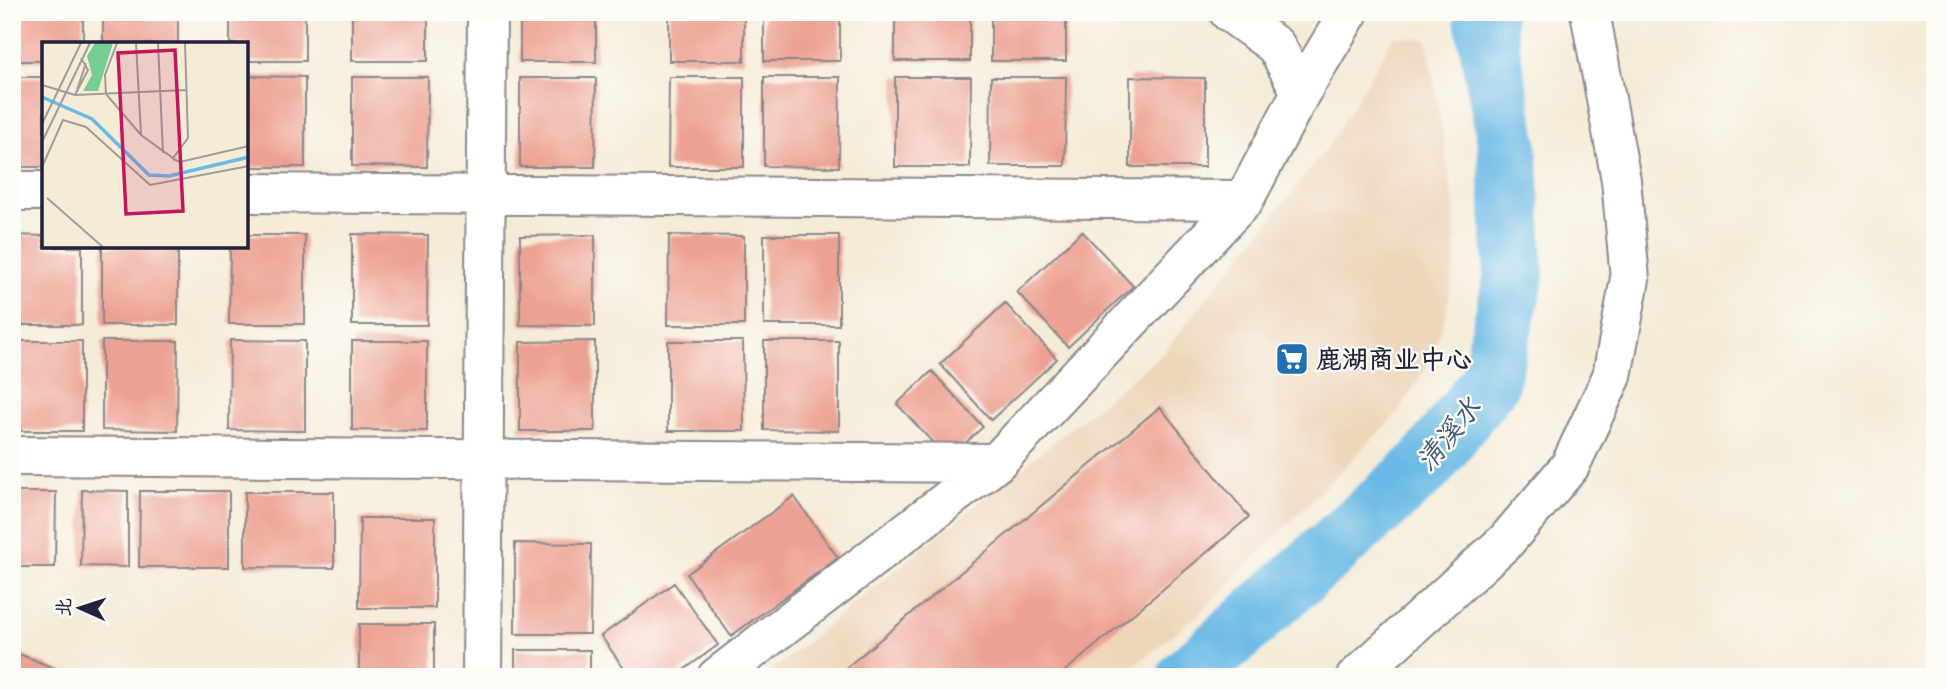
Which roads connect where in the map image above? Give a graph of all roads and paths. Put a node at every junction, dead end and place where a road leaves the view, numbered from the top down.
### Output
1 (487, 12) edge
2 (1229, 12) edge
3 (1349, 12) edge
4 (1590, 12) edge
5 (1301, 92) junction
6 (12, 191) edge
7 (42, 191) edge
8 (248, 192) edge
9 (486, 194) junction
10 (1244, 200) junction
11 (12, 456) edge
12 (484, 460) junction
13 (996, 463) junction
14 (482, 677) edge
15 (717, 677) edge
16 (1356, 677) edge

1 - 9 street
2 - 5 street
3 - 5 street
4 - 16 street
5 - 10 street
6 - 7 street
8 - 9 street
9 - 10 street
9 - 12 street
10 - 13 street
11 - 12 street
12 - 13 street
12 - 14 street
13 - 15 street

